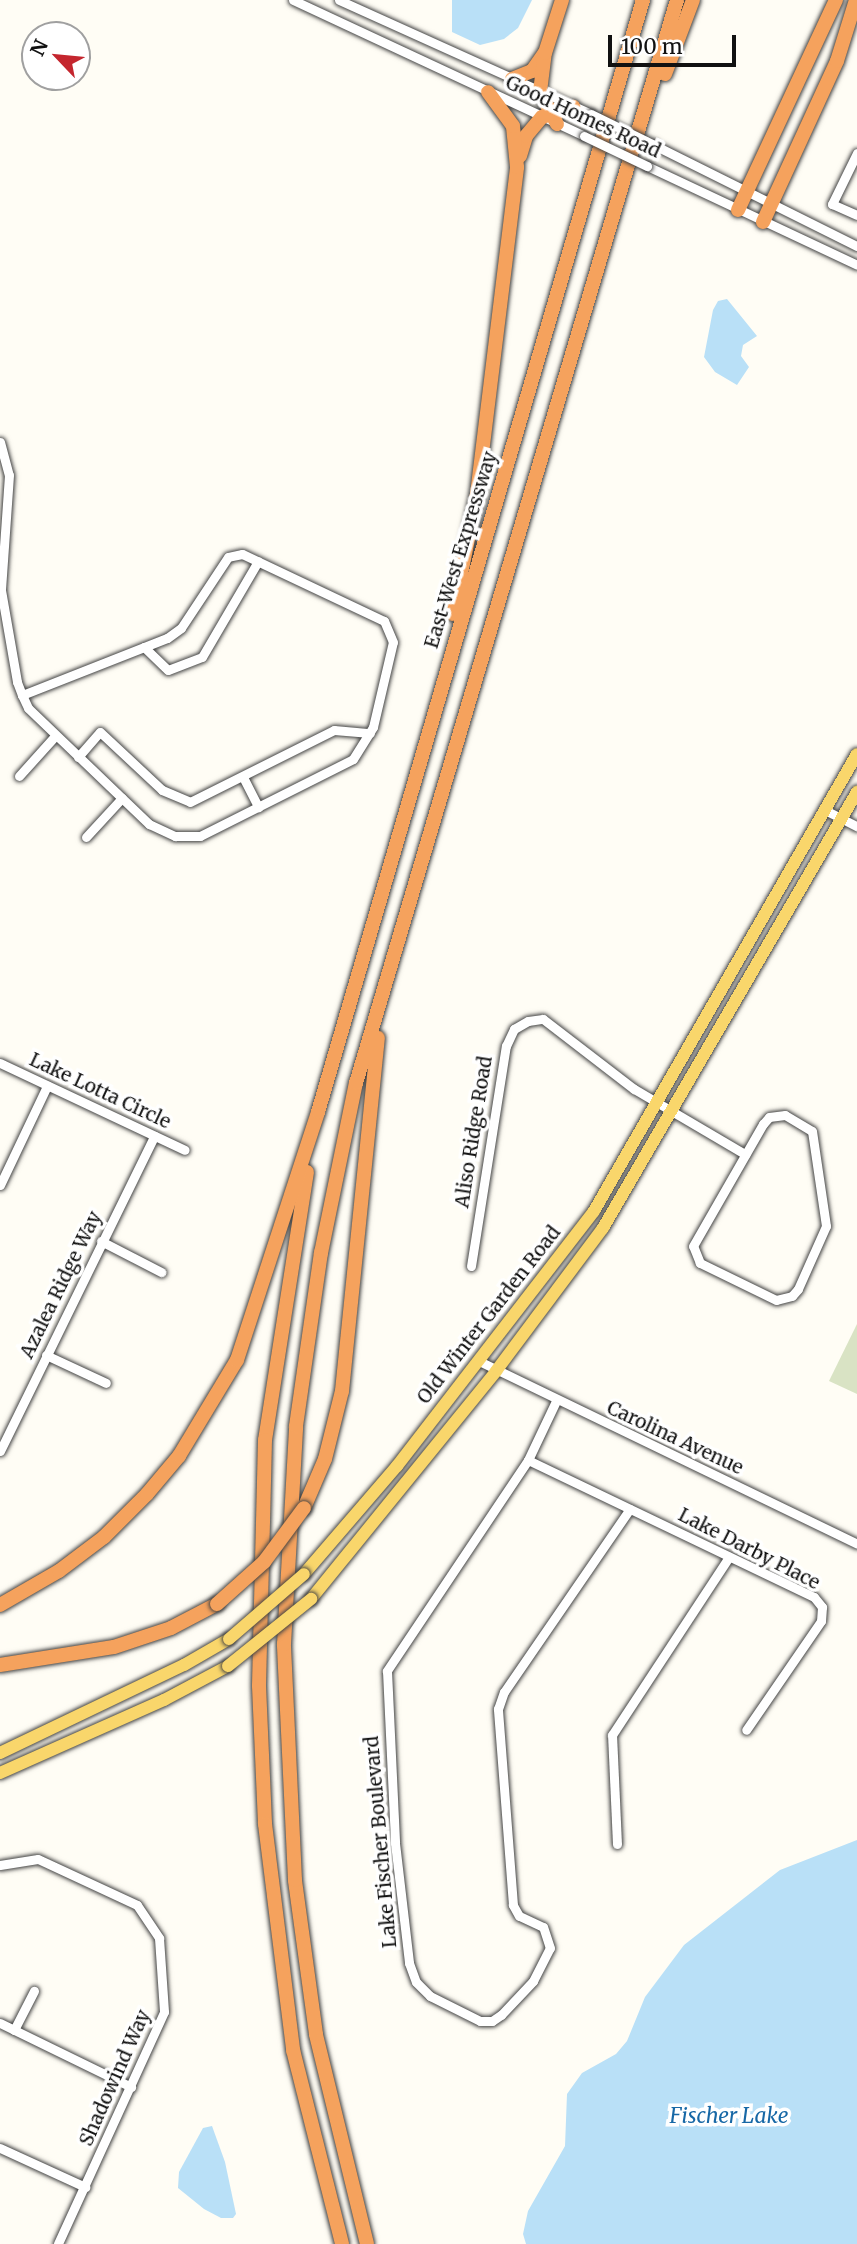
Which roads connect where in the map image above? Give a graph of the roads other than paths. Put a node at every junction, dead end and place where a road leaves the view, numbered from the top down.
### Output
1 (293, 0) edge
2 (339, 0) edge
3 (562, 0) edge
4 (643, 0) edge
5 (677, 0) edge
6 (692, 0) edge
7 (836, 0) edge
8 (856, 0) edge
9 (545, 53) junction
10 (512, 79) junction
11 (488, 92) junction
12 (540, 92) junction
13 (573, 107) junction
14 (549, 118) junction
15 (857, 153) edge
16 (517, 167) junction
17 (627, 177) junction
18 (747, 192) junction
19 (772, 204) junction
20 (738, 210) junction
21 (857, 215) edge
22 (763, 222) junction
23 (857, 246) edge
24 (857, 265) edge
25 (0, 442) edge
26 (258, 561) junction
27 (144, 647) junction
28 (451, 653) junction
29 (22, 695) junction
30 (370, 733) junction
31 (55, 736) junction
32 (857, 754) edge
33 (78, 757) junction
34 (19, 776) dead end
35 (243, 777) junction
36 (857, 792) edge
37 (122, 798) junction
38 (258, 807) junction
39 (825, 810) junction
40 (842, 818) junction
41 (857, 826) edge
42 (86, 837) dead end
43 (395, 954) junction
44 (0, 1063) edge
45 (47, 1086) junction
46 (658, 1103) junction
47 (318, 1112) junction
48 (673, 1112) junction
49 (154, 1136) junction
50 (185, 1150) dead end
51 (745, 1154) junction
52 (0, 1185) edge
53 (101, 1241) junction
54 (471, 1265) dead end
55 (160, 1272) dead end
56 (46, 1355) junction
57 (479, 1361) junction
58 (496, 1371) junction
59 (106, 1383) dead end
60 (556, 1401) junction
61 (0, 1451) edge
62 (528, 1460) junction
63 (630, 1509) junction
64 (857, 1544) edge
65 (729, 1557) junction
66 (0, 1605) edge
67 (0, 1665) edge
68 (746, 1730) dead end
69 (0, 1753) edge
70 (0, 1773) edge
71 (617, 1844) dead end
72 (0, 1865) edge
73 (34, 1991) dead end
74 (0, 2023) edge
75 (14, 2030) junction
76 (131, 2087) junction
77 (0, 2148) edge
78 (85, 2187) junction
79 (58, 2244) edge
80 (341, 2244) edge
81 (368, 2244) edge

1 - 11 street, Good Homes Road
2 - 10 street, Good Homes Road
3 - 9 highway
4 - 28 highway, East-West Expressway
5 - 17 highway
6 - 17 highway
7 - 18 highway
8 - 19 highway
9 - 10 highway
9 - 12 highway
10 - 12 street, Good Homes Road
11 - 14 street, Good Homes Road
11 - 16 highway
12 - 13 street, Good Homes Road
12 - 14 highway
13 - 14 highway
13 - 18 street, Good Homes Road, bridge
14 - 16 highway
14 - 20 street, Good Homes Road, bridge
15 - 21 street
16 - 28 highway
17 - 43 highway
18 - 19 street, Good Homes Road
18 - 20 highway
19 - 22 highway
19 - 23 street, Good Homes Road
20 - 22 street, Good Homes Road
22 - 24 street, Good Homes Road
25 - 29 street
26 - 27 street
26 - 27 street
26 - 30 street
27 - 29 street
28 - 47 highway, East-West Expressway
29 - 31 street
30 - 35 street
30 - 38 street
31 - 33 street
31 - 34 street
32 - 39 main road, Old Winter Garden Road
33 - 35 street
33 - 37 street
35 - 38 street
36 - 40 main road, Old Winter Garden Road
37 - 38 street
37 - 42 street
39 - 40 street
39 - 46 main road, Old Winter Garden Road
40 - 41 street
40 - 48 main road, Old Winter Garden Road
43 - 67 highway, bridge
43 - 81 highway
44 - 45 street, Lake Lotta Circle
45 - 49 street, Lake Lotta Circle
45 - 52 street
46 - 48 street, Aliso Ridge Road
46 - 54 street, Aliso Ridge Road
46 - 57 main road, Old Winter Garden Road
47 - 66 highway
47 - 80 highway
48 - 51 street, Aliso Ridge Road
48 - 58 main road, Old Winter Garden Road
49 - 50 street, Lake Lotta Circle
49 - 53 street, Azalea Ridge Way
51 - 51 street
53 - 55 street
53 - 56 street, Azalea Ridge Way
56 - 59 street
56 - 61 street, Azalea Ridge Way
57 - 58 street, Carolina Avenue
57 - 69 main road, Old Winter Garden Road, bridge
58 - 60 street, Carolina Avenue
58 - 70 main road, Old Winter Garden Road, bridge
60 - 62 street, Lake Fischer Boulevard
60 - 64 street, Carolina Avenue
62 - 63 street, Lake Darby Place
62 - 63 street, Lake Fischer Boulevard
63 - 65 street, Lake Darby Place
65 - 68 street, Lake Darby Place
65 - 71 street
72 - 76 street, Shadowind Way
73 - 75 street
74 - 75 street
75 - 76 street
76 - 78 street, Shadowind Way
77 - 78 street
78 - 79 street, Shadowind Way

